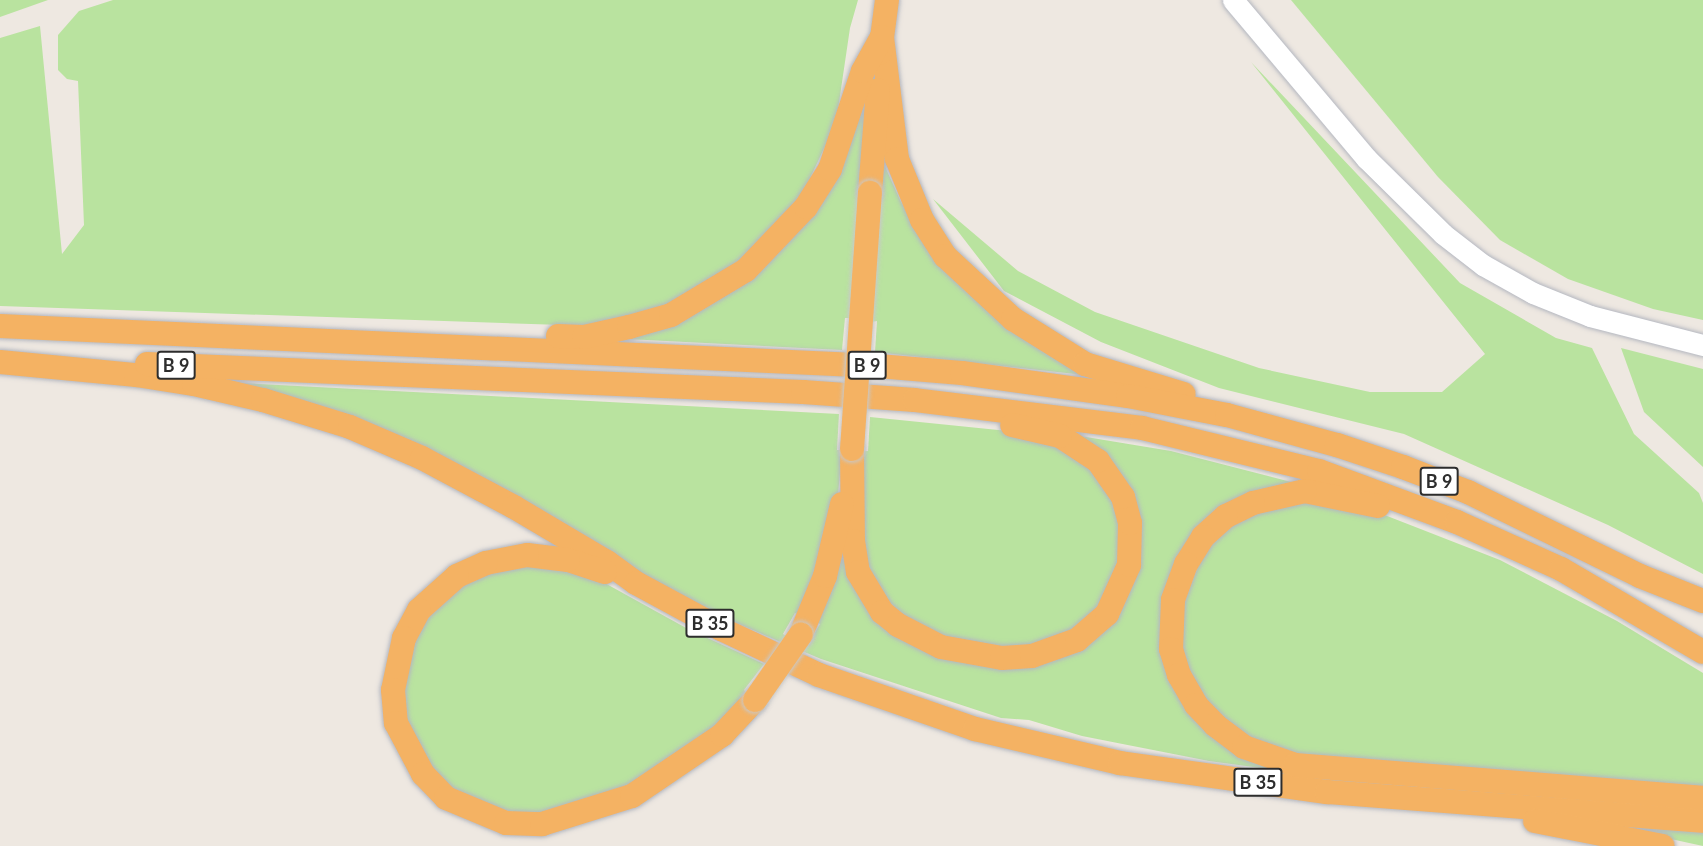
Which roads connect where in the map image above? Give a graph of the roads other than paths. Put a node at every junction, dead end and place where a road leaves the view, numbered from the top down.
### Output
1 (887, 0) edge
2 (1233, 0) edge
3 (882, 37) junction
4 (0, 326) edge
5 (1703, 345) edge
6 (503, 348) junction
7 (0, 357) edge
8 (0, 362) edge
9 (915, 400) junction
10 (1227, 415) junction
11 (852, 449) junction
12 (1457, 522) junction
13 (1640, 576) junction
14 (636, 584) junction
15 (1703, 601) edge
16 (1703, 616) edge
17 (1703, 651) edge
18 (1703, 798) edge
19 (1456, 804) junction
20 (1703, 821) edge
21 (1663, 846) edge

1 - 3 highway
2 - 5 main road
3 - 6 highway
3 - 10 highway
3 - 11 highway, bridge
4 - 6 highway, B 9
6 - 10 highway, B 9
7 - 9 highway, B 9
8 - 14 highway
9 - 11 highway
9 - 12 highway, B 9
10 - 13 highway, B 9
11 - 14 highway, bridge
12 - 17 highway, B 9
12 - 18 highway
13 - 15 highway
13 - 16 highway, B 9
14 - 19 highway, B 35
19 - 20 highway, B 35
19 - 21 highway

